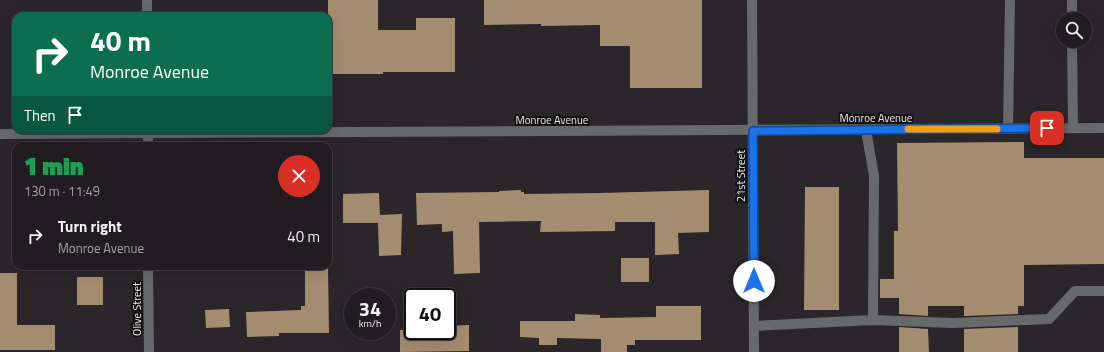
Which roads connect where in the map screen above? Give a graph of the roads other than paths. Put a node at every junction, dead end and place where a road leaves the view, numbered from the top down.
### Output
1 (147, 0) edge
2 (752, 0) edge
3 (1010, 0) edge
4 (1072, 0) edge
5 (147, 12) edge
6 (1072, 12) edge
7 (1072, 48) edge
8 (1073, 128) junction
9 (1104, 128) edge
10 (1008, 129) junction
11 (866, 130) junction
12 (753, 131) junction
13 (332, 132) edge
14 (0, 134) edge
15 (12, 134) edge
16 (148, 270) edge
17 (1104, 291) edge
18 (873, 320) junction
19 (754, 326) junction
20 (149, 352) edge
21 (754, 352) edge

1 - 5 street
2 - 12 street, 21st Street
3 - 10 street
4 - 6 street
7 - 8 street
8 - 9 street, Monroe Avenue
8 - 10 street, Monroe Avenue
10 - 11 street, Monroe Avenue
11 - 12 street, Monroe Avenue
11 - 18 street
12 - 13 street, Monroe Avenue
12 - 19 street, 21st Street
14 - 15 street, Monroe Avenue
16 - 20 street, Olive Street
17 - 18 street
18 - 19 street
19 - 21 street, 21st Street

